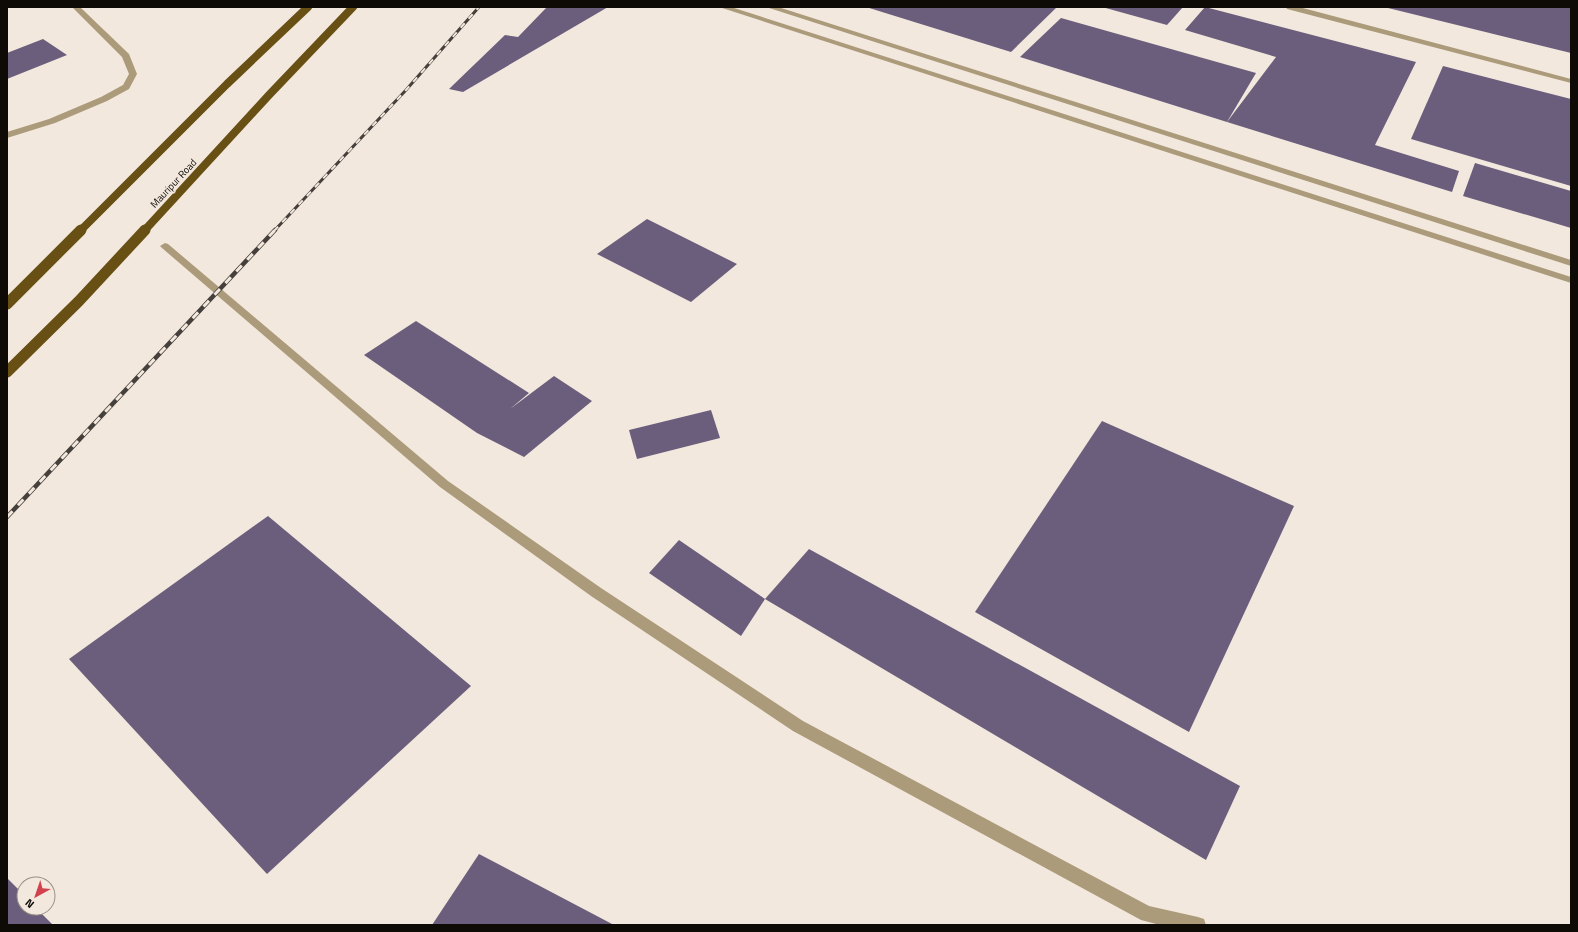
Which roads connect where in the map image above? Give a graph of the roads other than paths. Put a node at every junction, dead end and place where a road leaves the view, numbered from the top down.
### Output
1 (76, 7) edge
2 (308, 7) edge
3 (353, 7) edge
4 (723, 7) edge
5 (770, 7) edge
6 (1290, 7) edge
7 (1571, 81) edge
8 (7, 135) edge
9 (165, 246) dead end
10 (1571, 264) edge
11 (1571, 280) edge
12 (7, 304) edge
13 (7, 372) edge
14 (1198, 925) edge

1 - 8 street
2 - 12 highway, bridge
3 - 13 highway, Mauripur Road, bridge
4 - 11 street
5 - 10 street
6 - 7 street
9 - 14 street

